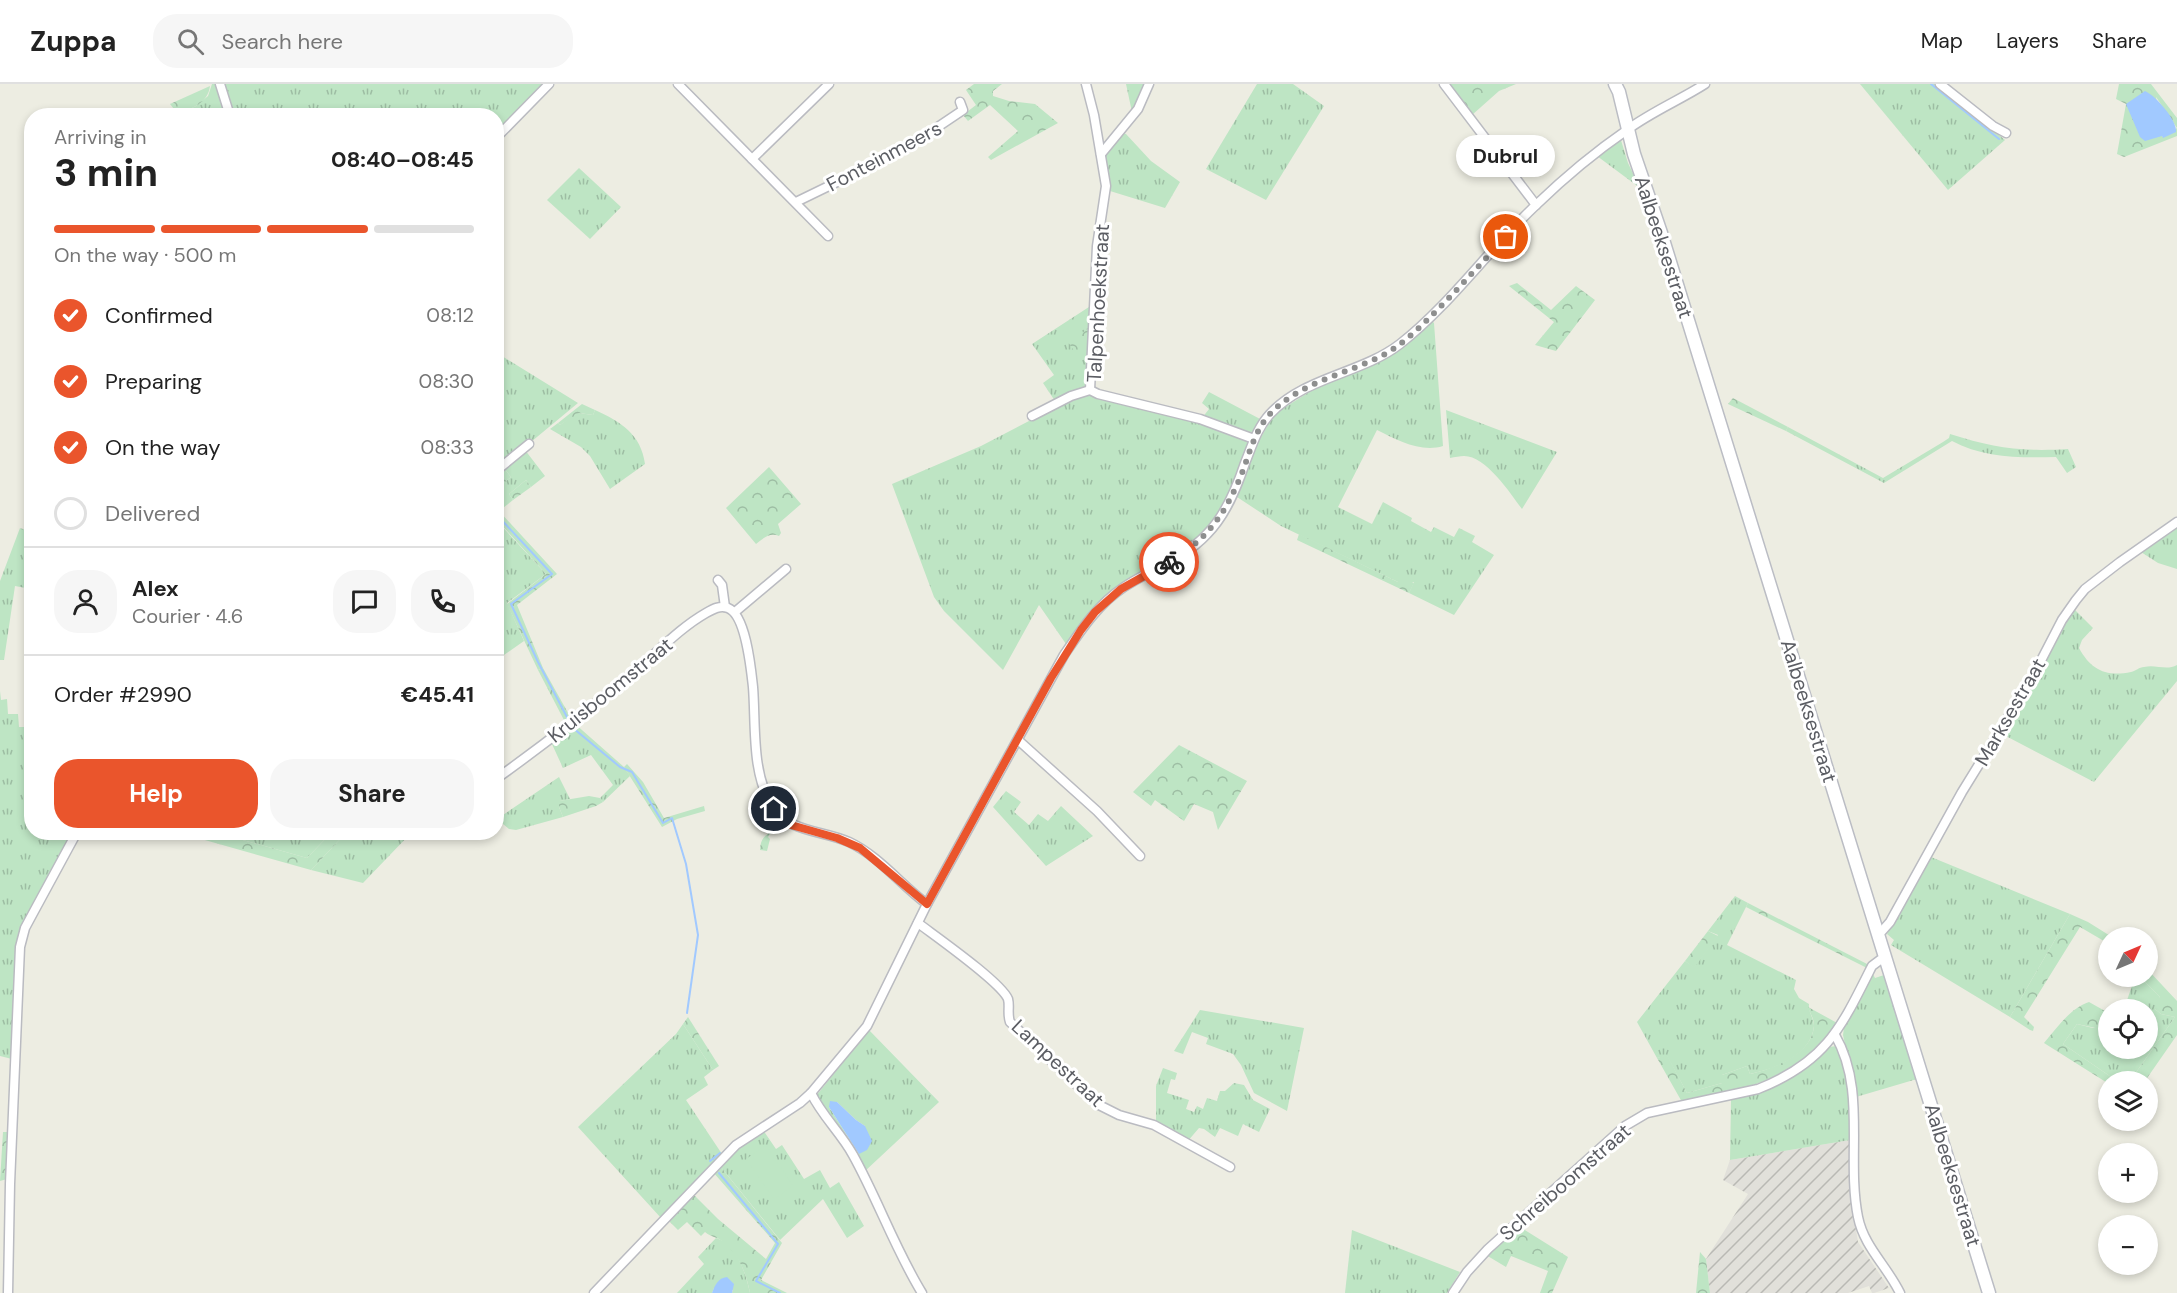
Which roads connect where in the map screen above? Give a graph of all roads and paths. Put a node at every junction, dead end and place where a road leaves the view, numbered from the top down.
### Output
1 (220, 84) edge
2 (549, 84) edge
3 (678, 84) edge
4 (829, 84) edge
5 (1086, 84) edge
6 (1149, 84) edge
7 (1444, 84) edge
8 (1615, 84) edge
9 (1705, 84) edge
10 (1940, 84) edge
11 (960, 102) dead end
12 (228, 108) edge
13 (1628, 129) junction
14 (504, 130) edge
15 (2006, 133) dead end
16 (1101, 154) junction
17 (752, 159) junction
18 (796, 202) junction
19 (1536, 205) junction
20 (828, 236) dead end
21 (1090, 390) junction
22 (1032, 416) dead end
23 (1254, 439) junction
24 (529, 444) dead end
25 (504, 464) edge
26 (2177, 522) edge
27 (786, 569) dead end
28 (718, 580) dead end
29 (725, 607) junction
30 (735, 612) junction
31 (1018, 740) junction
32 (504, 773) edge
33 (74, 840) edge
34 (1140, 856) dead end
35 (927, 904) junction
36 (918, 923) junction
37 (1878, 932) junction
38 (1885, 958) junction
39 (1835, 1035) junction
40 (812, 1093) junction
41 (1230, 1167) dead end
42 (8, 1293) edge
43 (594, 1293) edge
44 (922, 1293) edge
45 (1453, 1293) edge
46 (1900, 1293) edge
47 (1989, 1293) edge

1 - 12 street
2 - 14 street
3 - 17 street
4 - 17 street
5 - 16 street, Talpenhoekstraat
6 - 16 street
7 - 19 street
8 - 13 street, Aalbeeksestraat
9 - 13 street
10 - 15 street
11 - 18 street, Fonteinmeers
13 - 19 street
13 - 37 street, Aalbeeksestraat
16 - 21 street, Talpenhoekstraat
17 - 18 street
18 - 20 street
19 - 23 street
21 - 22 street
21 - 23 street, Talpenhoekstraat
23 - 31 street
24 - 25 street
26 - 37 street, Marksestraat
27 - 30 street
28 - 29 street
29 - 30 street
29 - 32 street, Kruisboomstraat
30 - 35 street
31 - 34 street
31 - 35 street
33 - 42 street
35 - 36 street
36 - 40 street
36 - 41 street, Lampestraat
37 - 38 street, Aalbeeksestraat
38 - 39 street, Schreiboomstraat
38 - 47 street, Aalbeeksestraat
39 - 45 street, Schreiboomstraat
39 - 46 street
40 - 43 street
40 - 44 street

